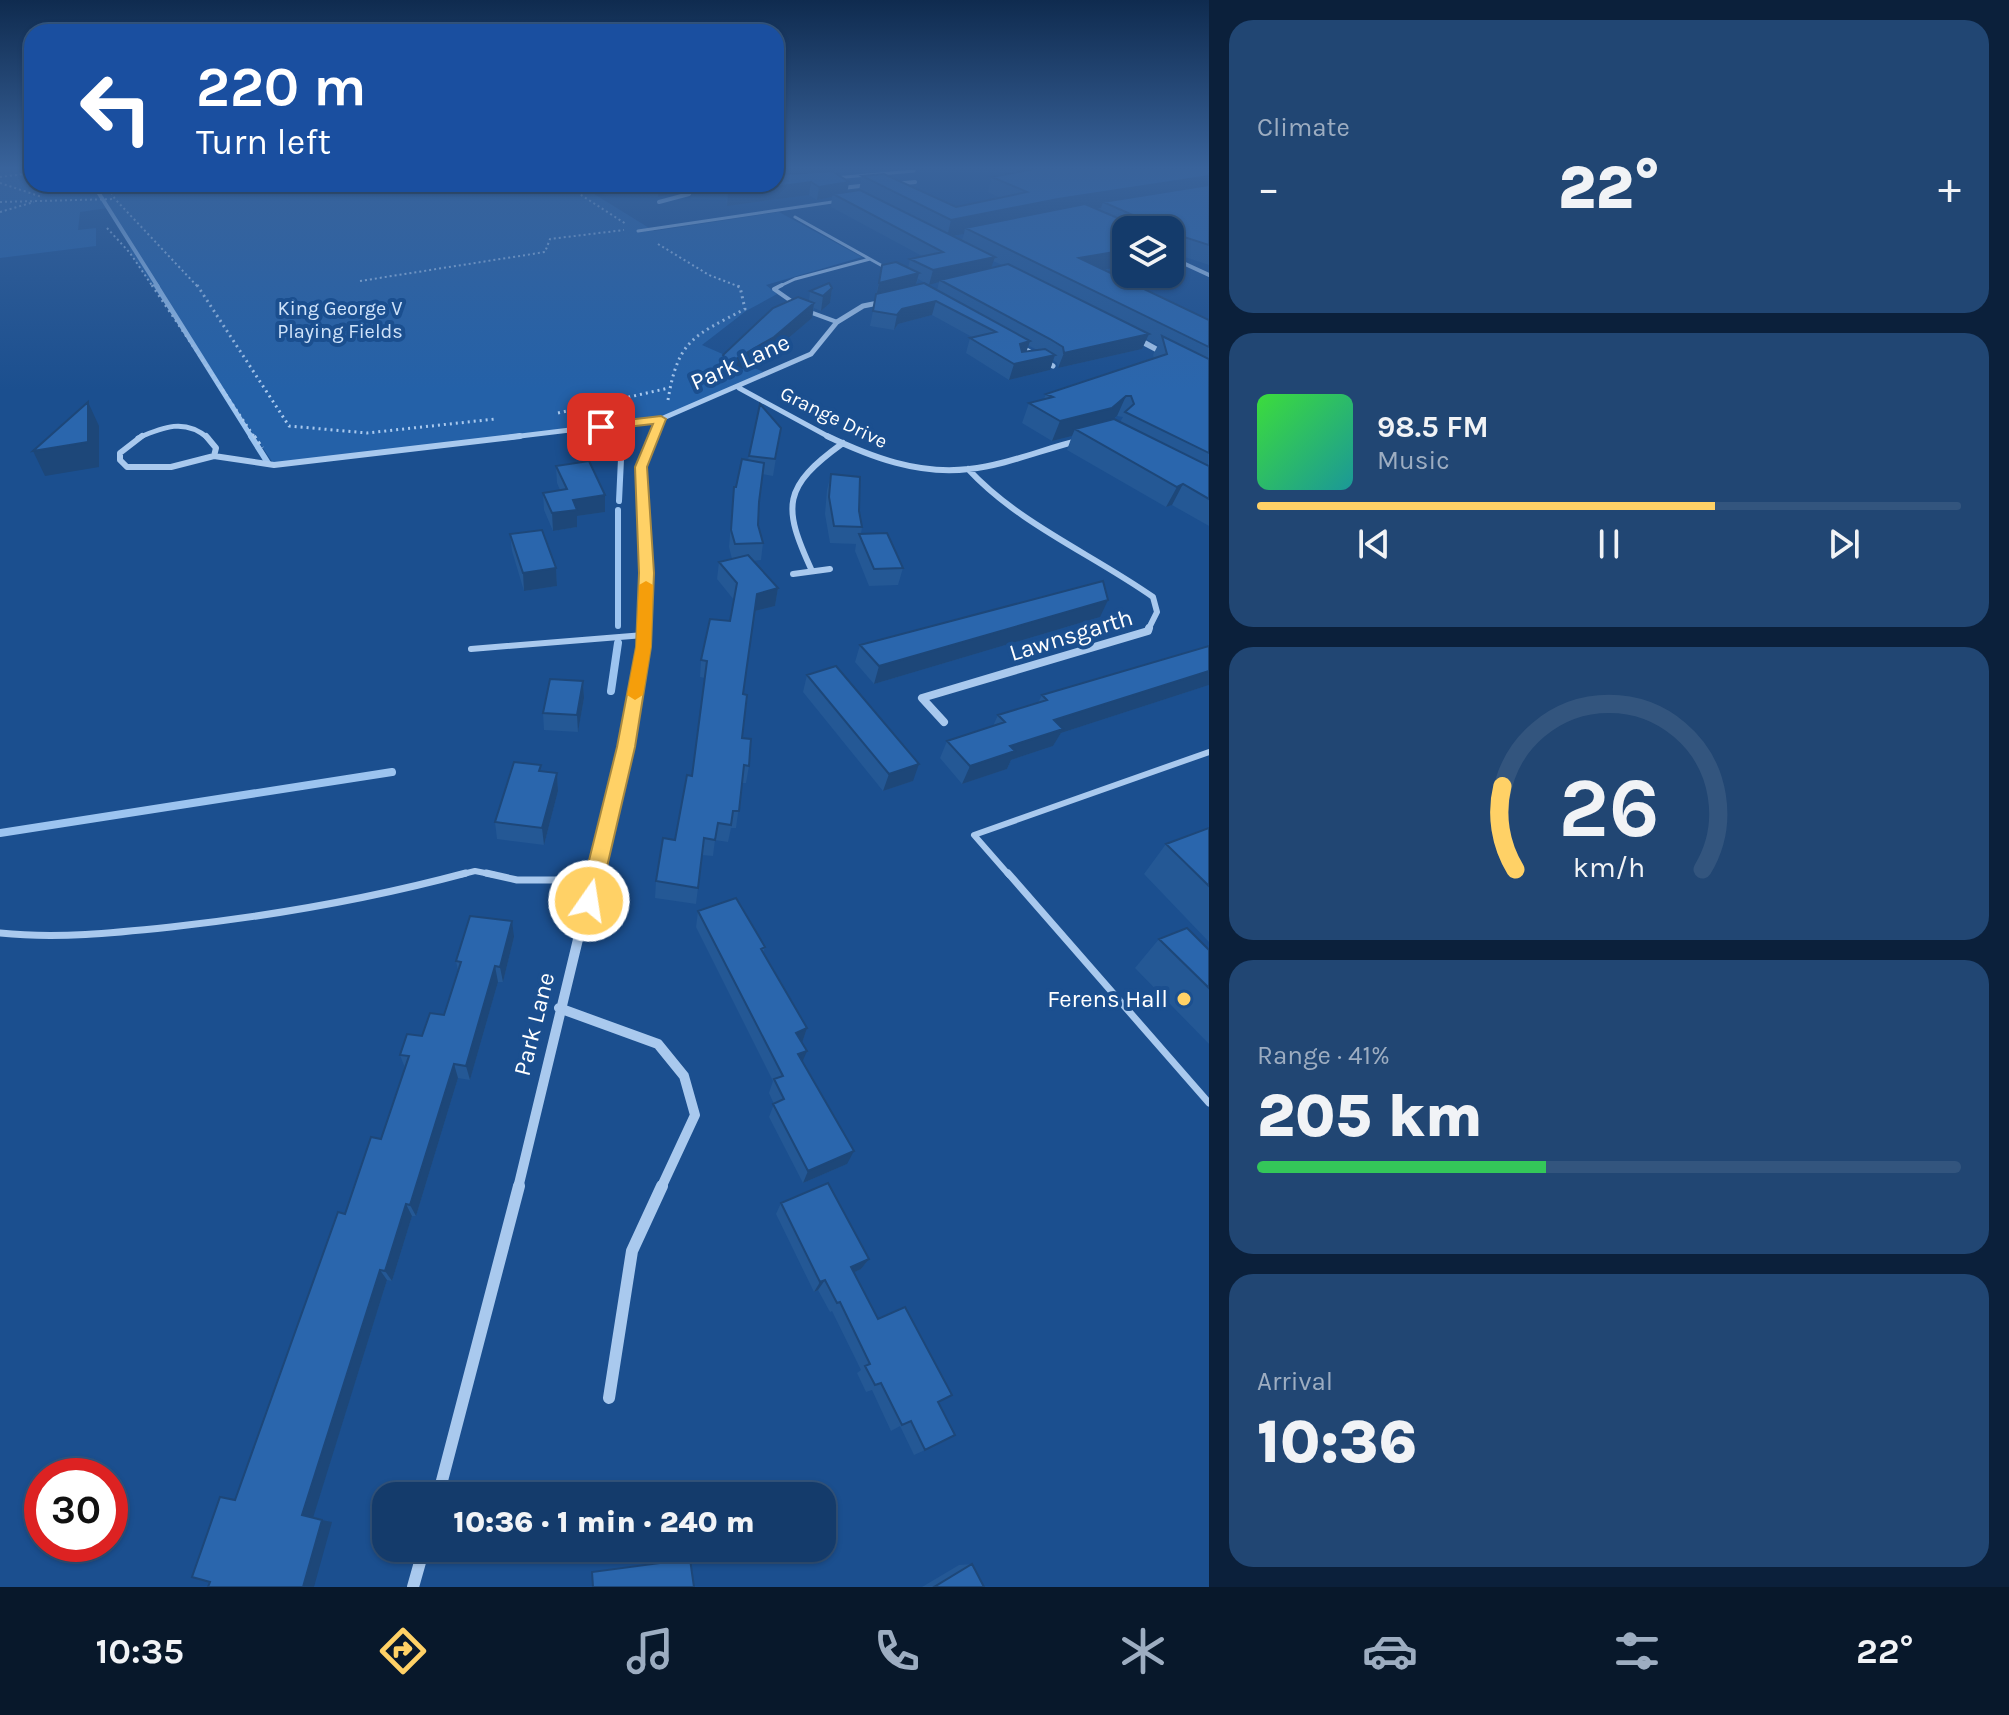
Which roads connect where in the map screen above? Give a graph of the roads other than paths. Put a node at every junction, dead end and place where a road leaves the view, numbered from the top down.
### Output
1 (840, 242) edge
2 (870, 259) junction
3 (1184, 263) edge
4 (895, 272) edge
5 (1209, 275) edge
6 (893, 300) edge
7 (837, 322) junction
8 (1115, 328) edge
9 (1016, 344) edge
10 (1042, 359) junction
11 (1177, 360) edge
12 (1031, 361) edge
13 (1053, 366) edge
14 (739, 388) junction
15 (663, 418) junction
16 (1092, 437) edge
17 (843, 443) junction
18 (214, 456) junction
19 (968, 469) junction
20 (830, 569) dead end
21 (812, 571) junction
22 (793, 574) dead end
23 (644, 635) junction
24 (471, 649) dead end
25 (944, 722) dead end
26 (1209, 752) edge
27 (593, 880) junction
28 (0, 933) edge
29 (559, 1008) junction
30 (1209, 1103) edge
31 (609, 1398) dead end
32 (442, 1482) edge
33 (420, 1562) edge
34 (413, 1587) edge

1 - 2 lane
2 - 4 lane
2 - 7 lane
3 - 5 street
6 - 7 street, Park Lane
7 - 14 street, Park Lane
8 - 11 street
9 - 10 street
10 - 12 street
10 - 13 street
14 - 15 street, Park Lane
14 - 17 street, Grange Drive
15 - 18 street
15 - 23 street, Park Lane
16 - 19 street, Grange Drive
17 - 19 street, Grange Drive
17 - 21 street
18 - 18 street
19 - 25 street, Lawnsgarth
20 - 21 street
21 - 22 street
23 - 24 lane
23 - 27 street, Park Lane
26 - 30 lane
27 - 28 lane
27 - 29 street, Park Lane
29 - 31 street
29 - 32 street, Park Lane
33 - 34 street

